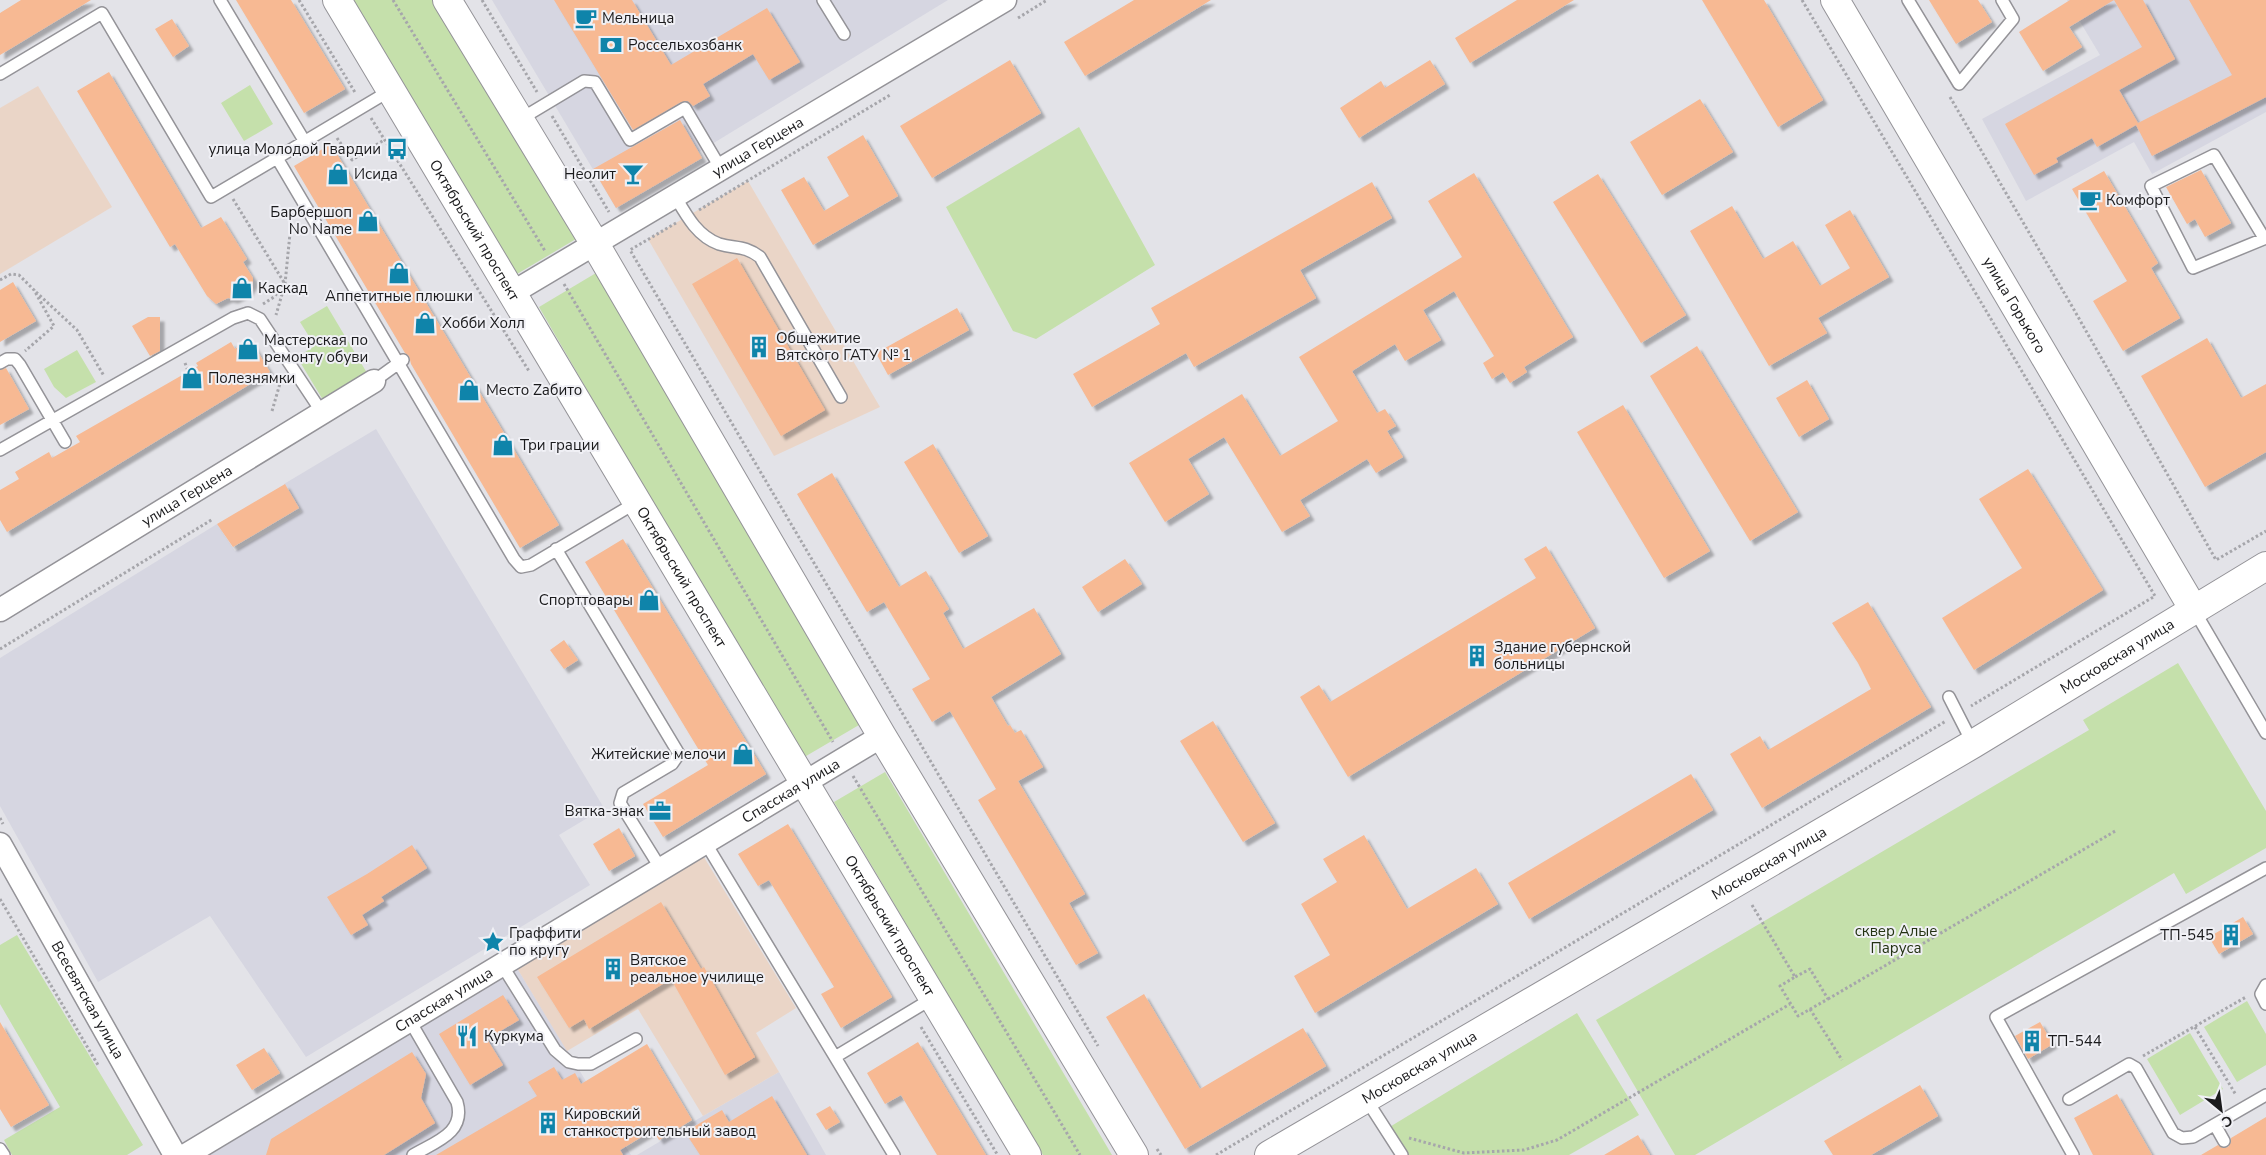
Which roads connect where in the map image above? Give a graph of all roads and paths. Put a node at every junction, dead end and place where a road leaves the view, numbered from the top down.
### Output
1 (220, 0) edge
2 (299, 0) edge
3 (337, 0) edge
4 (393, 0) edge
5 (447, 0) edge
6 (823, 0) edge
7 (1005, 0) edge
8 (1047, 0) edge
9 (1802, 0) edge
10 (1835, 0) edge
11 (1908, 0) edge
12 (2002, 0) edge
13 (1013, 21) dead end
14 (844, 34) dead end
15 (0, 74) edge
16 (391, 90) junction
17 (893, 93) dead end
18 (364, 107) junction
19 (1961, 117) dead end
20 (519, 120) junction
21 (330, 126) junction
22 (384, 140) junction
23 (305, 142) junction
24 (277, 158) junction
25 (721, 169) junction
26 (227, 188) junction
27 (295, 190) junction
28 (675, 196) junction
29 (688, 217) junction
30 (2265, 238) edge
31 (595, 244) junction
32 (555, 268) junction
33 (0, 280) edge
34 (285, 284) junction
35 (34, 290) junction
36 (512, 294) junction
37 (248, 314) junction
38 (270, 334) junction
39 (15, 359) junction
40 (185, 360) dead end
41 (401, 362) junction
42 (0, 363) edge
43 (188, 371) dead end
44 (284, 371) dead end
45 (531, 374) dead end
46 (374, 381) joint
47 (111, 387) junction
48 (841, 397) dead end
49 (272, 412) dead end
50 (322, 414) junction
51 (52, 420) junction
52 (64, 442) dead end
53 (0, 450) edge
54 (636, 502) junction
55 (213, 519) dead end
56 (2266, 531) edge
57 (556, 550) junction
58 (2266, 566) edge
59 (0, 610) edge
60 (2194, 610) junction
61 (0, 649) edge
62 (1949, 697) dead end
63 (1957, 714) junction
64 (2266, 733) edge
65 (882, 736) junction
66 (1973, 744) junction
67 (843, 759) junction
68 (804, 783) junction
69 (2117, 830) dead end
70 (706, 842) junction
71 (3, 855) edge
72 (2266, 868) edge
73 (661, 869) junction
74 (0, 899) edge
75 (1752, 904) dead end
76 (502, 965) junction
77 (1795, 978) junction
78 (2265, 986) edge
79 (1828, 999) junction
80 (1790, 1004) junction
81 (2266, 1004) edge
82 (922, 1005) junction
83 (1810, 1009) junction
84 (410, 1021) junction
85 (2195, 1027) junction
86 (636, 1039) dead end
87 (1102, 1053) dead end
88 (835, 1057) junction
89 (1842, 1060) dead end
90 (2129, 1064) junction
91 (100, 1069) dead end
92 (1366, 1099) junction
93 (2069, 1099) dead end
94 (2265, 1099) edge
95 (2244, 1108) junction
96 (1381, 1123) junction
97 (2215, 1125) junction
98 (2224, 1141) dead end
99 (0, 1149) edge
100 (1145, 1151) edge
101 (4, 1155) edge
102 (176, 1155) edge
103 (186, 1155) edge
104 (413, 1155) edge
105 (894, 1155) edge
106 (997, 1155) edge
107 (1027, 1155) edge
108 (1080, 1155) edge
109 (1161, 1155) edge
110 (1216, 1155) edge
111 (1270, 1155) edge
112 (1402, 1155) edge
113 (2073, 1155) edge

1 - 23 lane
2 - 18 path
3 - 16 main road, Октябрьский проспект
4 - 32 path
5 - 20 main road
6 - 14 lane
7 - 25 street, улица Герцена
8 - 13 path
9 - 63 path
10 - 60 main road, улица Горького
11 - 12 lane
15 - 26 lane
16 - 18 lane
16 - 36 main road, Октябрьский проспект
17 - 29 path
18 - 21 lane
18 - 22 path
19 - 56 path
20 - 25 lane
20 - 31 main road
21 - 22 path
21 - 23 lane
22 - 45 path
23 - 24 lane
24 - 26 lane
24 - 27 lane
25 - 28 street, улица Герцена
26 - 34 path
27 - 34 path
27 - 41 lane
28 - 29 lane
28 - 31 street, улица Герцена
29 - 48 lane
29 - 87 path
30 - 30 lane
31 - 32 street, улица Герцена
31 - 65 main road
32 - 36 street, улица Герцена
32 - 67 path
33 - 35 path
34 - 37 path
34 - 38 path
35 - 39 path
35 - 47 path
36 - 54 main road, Октябрьский проспект
37 - 38 lane
37 - 47 lane
38 - 50 lane
39 - 42 lane
39 - 51 lane
40 - 43 path
41 - 46 lane
41 - 57 lane
44 - 49 path
46 - 50 street, улица Герцена
47 - 51 lane
50 - 59 street, улица Герцена
51 - 52 lane
51 - 53 lane
54 - 57 lane
54 - 68 main road, Октябрьский проспект
55 - 61 path
57 - 73 lane
58 - 60 main road, Московская улица
60 - 64 lane
60 - 66 main road, Московская улица
62 - 63 lane
63 - 66 lane
63 - 110 path
65 - 67 street, Спасская улица
65 - 100 main road
66 - 92 main road, Московская улица
67 - 68 street, Спасская улица
67 - 108 path
68 - 70 street, Спасская улица
68 - 82 main road, Октябрьский проспект
69 - 79 path
70 - 73 street, Спасская улица
70 - 88 lane
71 - 102 street, Всесвятская улица
72 - 113 lane
73 - 76 street, Спасская улица
74 - 91 path
75 - 77 path
76 - 84 street, Спасская улица
76 - 86 lane
77 - 79 path
77 - 80 path
78 - 81 lane
78 - 85 path
79 - 83 path
80 - 83 path
80 - 96 path
82 - 88 lane
82 - 106 path
82 - 107 main road, Октябрьский проспект
83 - 89 path
84 - 103 street, Спасская улица
84 - 104 lane
85 - 90 path
85 - 95 path
88 - 105 lane
90 - 93 lane
90 - 97 lane
92 - 96 lane
92 - 111 main road, Московская улица
94 - 95 lane
95 - 97 lane
96 - 112 lane
97 - 98 lane
99 - 101 lane
100 - 109 path

